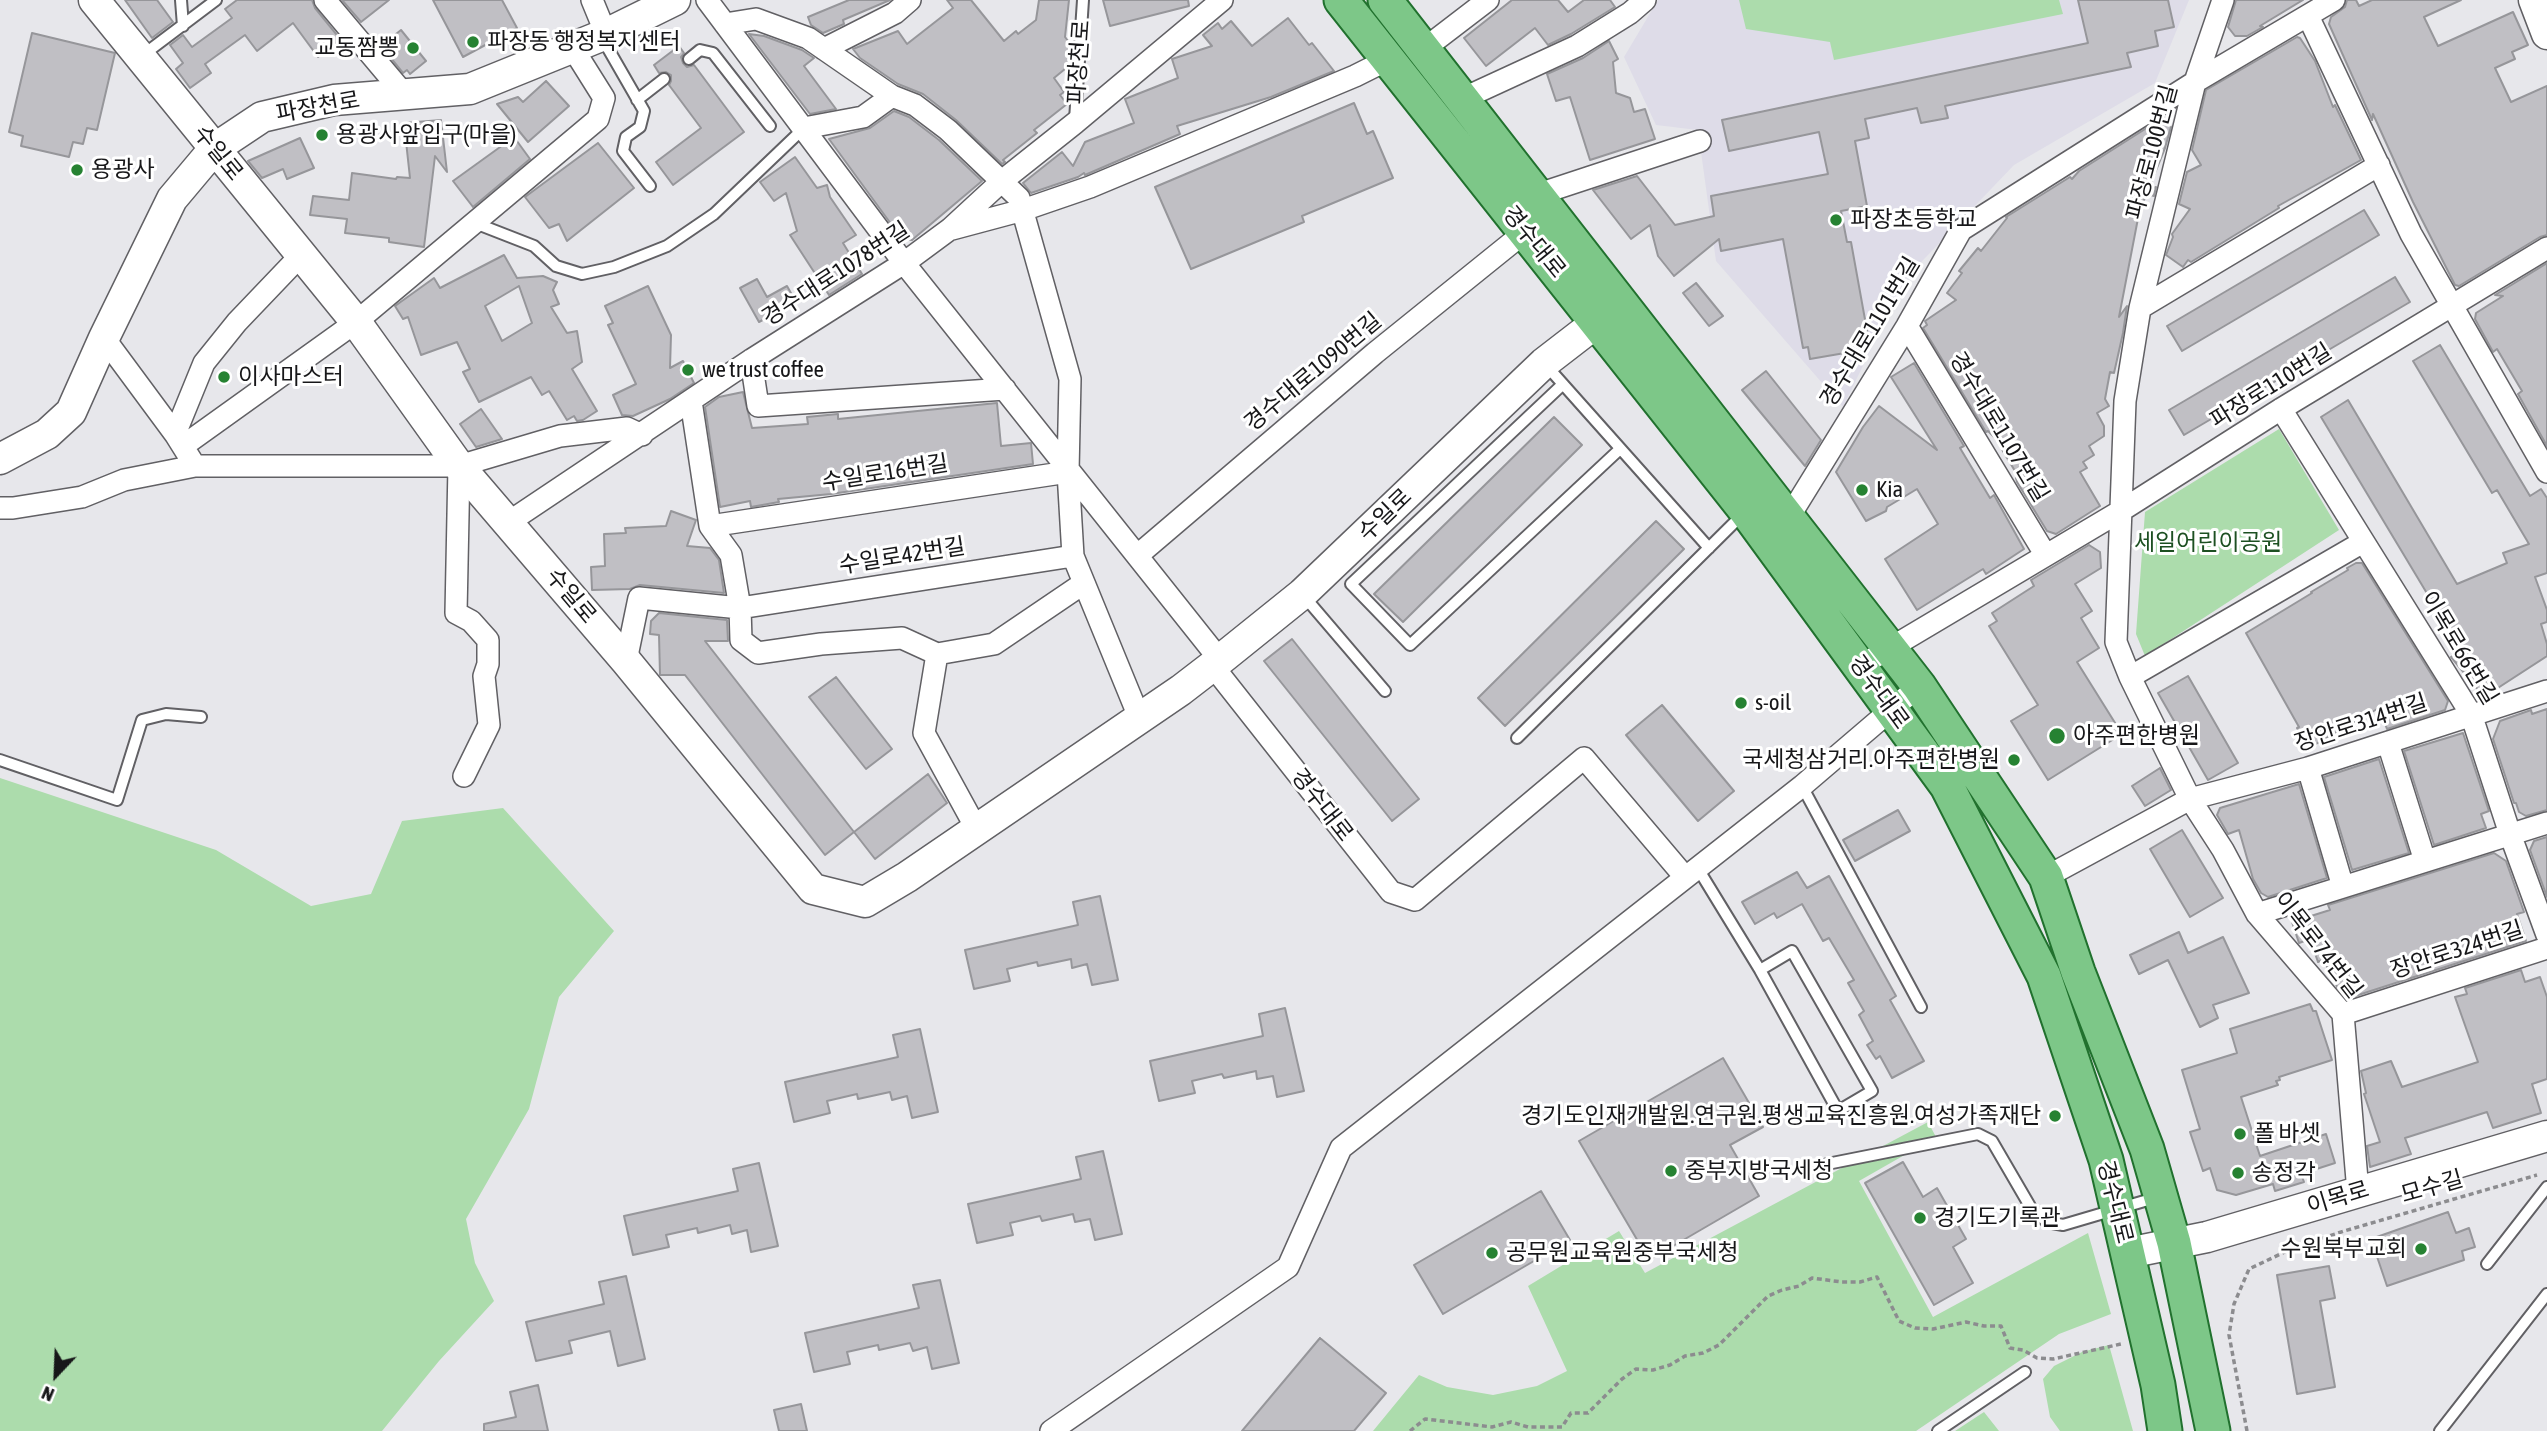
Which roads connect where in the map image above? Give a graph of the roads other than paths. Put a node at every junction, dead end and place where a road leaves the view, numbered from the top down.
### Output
1 (94, 0) edge
2 (181, 0) edge
3 (216, 0) edge
4 (325, 0) edge
5 (592, 0) edge
6 (675, 0) edge
7 (708, 0) edge
8 (910, 0) edge
9 (1083, 0) edge
10 (1222, 0) edge
11 (1341, 0) edge
12 (1385, 0) edge
13 (1488, 0) edge
14 (2223, 0) edge
15 (2334, 0) edge
16 (2535, 0) edge
17 (1632, 4) edge
18 (2308, 16) junction
19 (725, 24) junction
20 (183, 26) junction
21 (603, 34) junction
22 (2547, 34) edge
23 (572, 47) junction
24 (824, 49) junction
25 (1424, 49) junction
26 (140, 58) junction
27 (689, 59) dead end
28 (1389, 59) junction
29 (664, 79) dead end
30 (2195, 82) junction
31 (404, 94) junction
32 (892, 96) junction
33 (1462, 99) junction
34 (637, 100) junction
35 (1075, 123) junction
36 (770, 126) dead end
37 (804, 128) junction
38 (1700, 141) dead end
39 (214, 149) junction
40 (2379, 164) junction
41 (1002, 181) junction
42 (650, 186) dead end
43 (1536, 195) junction
44 (1023, 210) junction
45 (475, 223) junction
46 (950, 229) junction
47 (1525, 232) junction
48 (2547, 248) edge
49 (301, 255) junction
50 (904, 263) junction
51 (2452, 307) junction
52 (2140, 308) junction
53 (1610, 312) junction
54 (356, 322) junction
55 (1907, 326) junction
56 (104, 338) junction
57 (751, 360) junction
58 (1553, 374) junction
59 (1004, 389) junction
60 (691, 401) junction
61 (2281, 409) junction
62 (642, 435) junction
63 (179, 440) junction
64 (1620, 449) junction
65 (0, 459) edge
66 (195, 466) junction
67 (459, 466) junction
68 (1068, 472) junction
69 (2547, 472) edge
70 (0, 508) edge
71 (1746, 511) junction
72 (2119, 512) junction
73 (1788, 517) junction
74 (509, 522) junction
75 (710, 526) junction
76 (2363, 542) junction
77 (1709, 548) junction
78 (2045, 554) junction
79 (1138, 555) junction
80 (1073, 556) junction
81 (1084, 583) junction
82 (1822, 587) junction
83 (1302, 594) junction
84 (740, 607) junction
85 (1888, 648) junction
86 (937, 654) junction
87 (626, 661) junction
88 (1216, 663) junction
89 (1860, 666) junction
90 (2130, 677) junction
91 (1919, 685) junction
92 (1385, 691) dead end
93 (2547, 691) edge
94 (1892, 708) junction
95 (2471, 714) junction
96 (201, 717) dead end
97 (1139, 717) junction
98 (1517, 738) dead end
99 (2388, 743) junction
100 (0, 761) edge
101 (2308, 768) junction
102 (464, 776) dead end
103 (1802, 786) junction
104 (2190, 799) junction
105 (2547, 823) edge
106 (976, 828) junction
107 (2510, 834) junction
108 (2425, 861) junction
109 (1691, 872) junction
110 (2046, 877) junction
111 (2343, 887) junction
112 (2257, 914) junction
113 (2547, 935) edge
114 (2547, 948) edge
115 (1760, 970) junction
116 (1920, 1007) dead end
117 (2343, 1014) junction
118 (2547, 1136) edge
119 (1827, 1164) dead end
120 (2547, 1187) edge
121 (2358, 1192) junction
122 (2161, 1196) junction
123 (2117, 1208) junction
124 (2174, 1243) junction
125 (2128, 1253) junction
126 (2487, 1264) dead end
127 (2547, 1294) edge
128 (2025, 1372) dead end
129 (1051, 1431) edge
130 (1938, 1431) edge
131 (2165, 1431) edge
132 (2213, 1431) edge
133 (2440, 1431) edge

1 - 26 street, 수일로
2 - 20 lane
3 - 20 lane
4 - 31 street
5 - 21 street
6 - 21 street, 파장천로
7 - 19 street
8 - 24 street
9 - 35 lane, 파장천로
10 - 35 street, 경수대로1078번길
11 - 28 main road, 경수대로
12 - 25 main road, 경수대로
13 - 25 street
14 - 30 street
15 - 18 street, 파장로100번길
16 - 22 street
17 - 33 street
18 - 30 street, 파장로100번길
18 - 40 street
19 - 24 street
19 - 37 street
20 - 26 lane
21 - 23 street, 파장천로
21 - 34 lane
23 - 31 street, 파장천로
23 - 45 street
24 - 32 street
25 - 33 main road, 경수대로
26 - 39 street, 수일로
27 - 36 lane
28 - 44 street
28 - 47 main road, 경수대로
29 - 34 lane
30 - 52 street, 파장로100번길
30 - 55 street, 경수대로1101번길
31 - 39 street, 파장천로
32 - 37 street
32 - 41 street
33 - 43 main road, 경수대로
34 - 42 lane
35 - 41 street, 경수대로1078번길
37 - 45 lane
37 - 50 street
38 - 43 street
39 - 49 street, 수일로
39 - 56 street, 파장천로
40 - 51 street
40 - 52 street
41 - 44 street
41 - 46 street, 경수대로1078번길
43 - 53 main road, 경수대로
44 - 46 street
44 - 68 street
45 - 54 street
46 - 50 street, 경수대로1078번길
47 - 53 main road, 경수대로
47 - 79 street, 경수대로1090번길
48 - 51 street, 파장로110번길
49 - 54 street, 수일로
49 - 63 street
50 - 57 street, 경수대로1078번길
50 - 59 street
51 - 61 street, 파장로110번길
51 - 69 street
52 - 72 street, 파장로100번길
53 - 58 street, 수일로
53 - 71 main road, 경수대로
53 - 73 main road, 경수대로
54 - 63 street
54 - 67 street, 수일로
55 - 73 street, 경수대로1101번길
55 - 78 street, 경수대로1107번길
56 - 63 street
56 - 65 street, 파장천로
57 - 59 street
57 - 60 street, 경수대로1078번길
58 - 64 lane
58 - 64 lane
58 - 83 street, 수일로
59 - 68 street
60 - 62 street, 경수대로1078번길
60 - 75 street
61 - 72 street, 파장로110번길
61 - 76 street, 이목로66번길
62 - 67 street
62 - 74 street, 경수대로1078번길
63 - 66 street
64 - 77 lane
66 - 67 street
66 - 70 street
67 - 74 street, 수일로
67 - 102 street
68 - 75 street, 수일로16번길
68 - 79 street
68 - 80 street
71 - 77 lane
71 - 82 main road, 경수대로
72 - 78 street
72 - 90 street, 이목로74번길
73 - 82 main road, 경수대로
74 - 87 street, 수일로
75 - 84 street
76 - 90 street
76 - 95 street, 이목로66번길
77 - 98 lane
78 - 85 street
79 - 88 street
80 - 81 street
80 - 84 street, 수일로42번길
81 - 86 street
81 - 97 street
82 - 85 main road, 경수대로
82 - 89 main road, 경수대로
83 - 88 street, 수일로
83 - 92 lane
84 - 86 street
84 - 87 street, 수일로42번길
85 - 89 street
85 - 91 main road, 경수대로
86 - 106 street
87 - 106 street, 수일로
88 - 97 street, 수일로
88 - 109 street, 경수대로
89 - 94 main road, 경수대로
90 - 104 street, 이목로74번길
91 - 94 street
91 - 110 main road, 경수대로
93 - 95 street, 장안로314번길
94 - 103 street
94 - 123 main road, 경수대로
95 - 99 street, 장안로314번길
95 - 107 street, 이목로66번길
96 - 100 lane
97 - 106 street, 수일로
99 - 101 street, 장안로314번길
99 - 108 street
101 - 104 street, 장안로314번길
101 - 111 street
103 - 109 street
103 - 116 lane
104 - 110 street
104 - 112 street, 이목로74번길
105 - 107 street
107 - 108 street
107 - 113 street, 이목로66번길
108 - 111 street
109 - 115 lane
109 - 129 street
110 - 122 main road, 경수대로
111 - 112 street
112 - 117 street, 이목로74번길
114 - 117 street, 장안로324번길
115 - 115 lane
117 - 121 street, 이목로74번길
118 - 121 street, 이목로
119 - 123 lane
120 - 126 lane
121 - 124 street, 이목로
122 - 123 lane
122 - 124 main road, 경수대로
123 - 125 main road, 경수대로
124 - 125 street, 이목로
124 - 132 main road, 경수대로
125 - 131 main road, 경수대로
127 - 133 lane
128 - 130 lane

